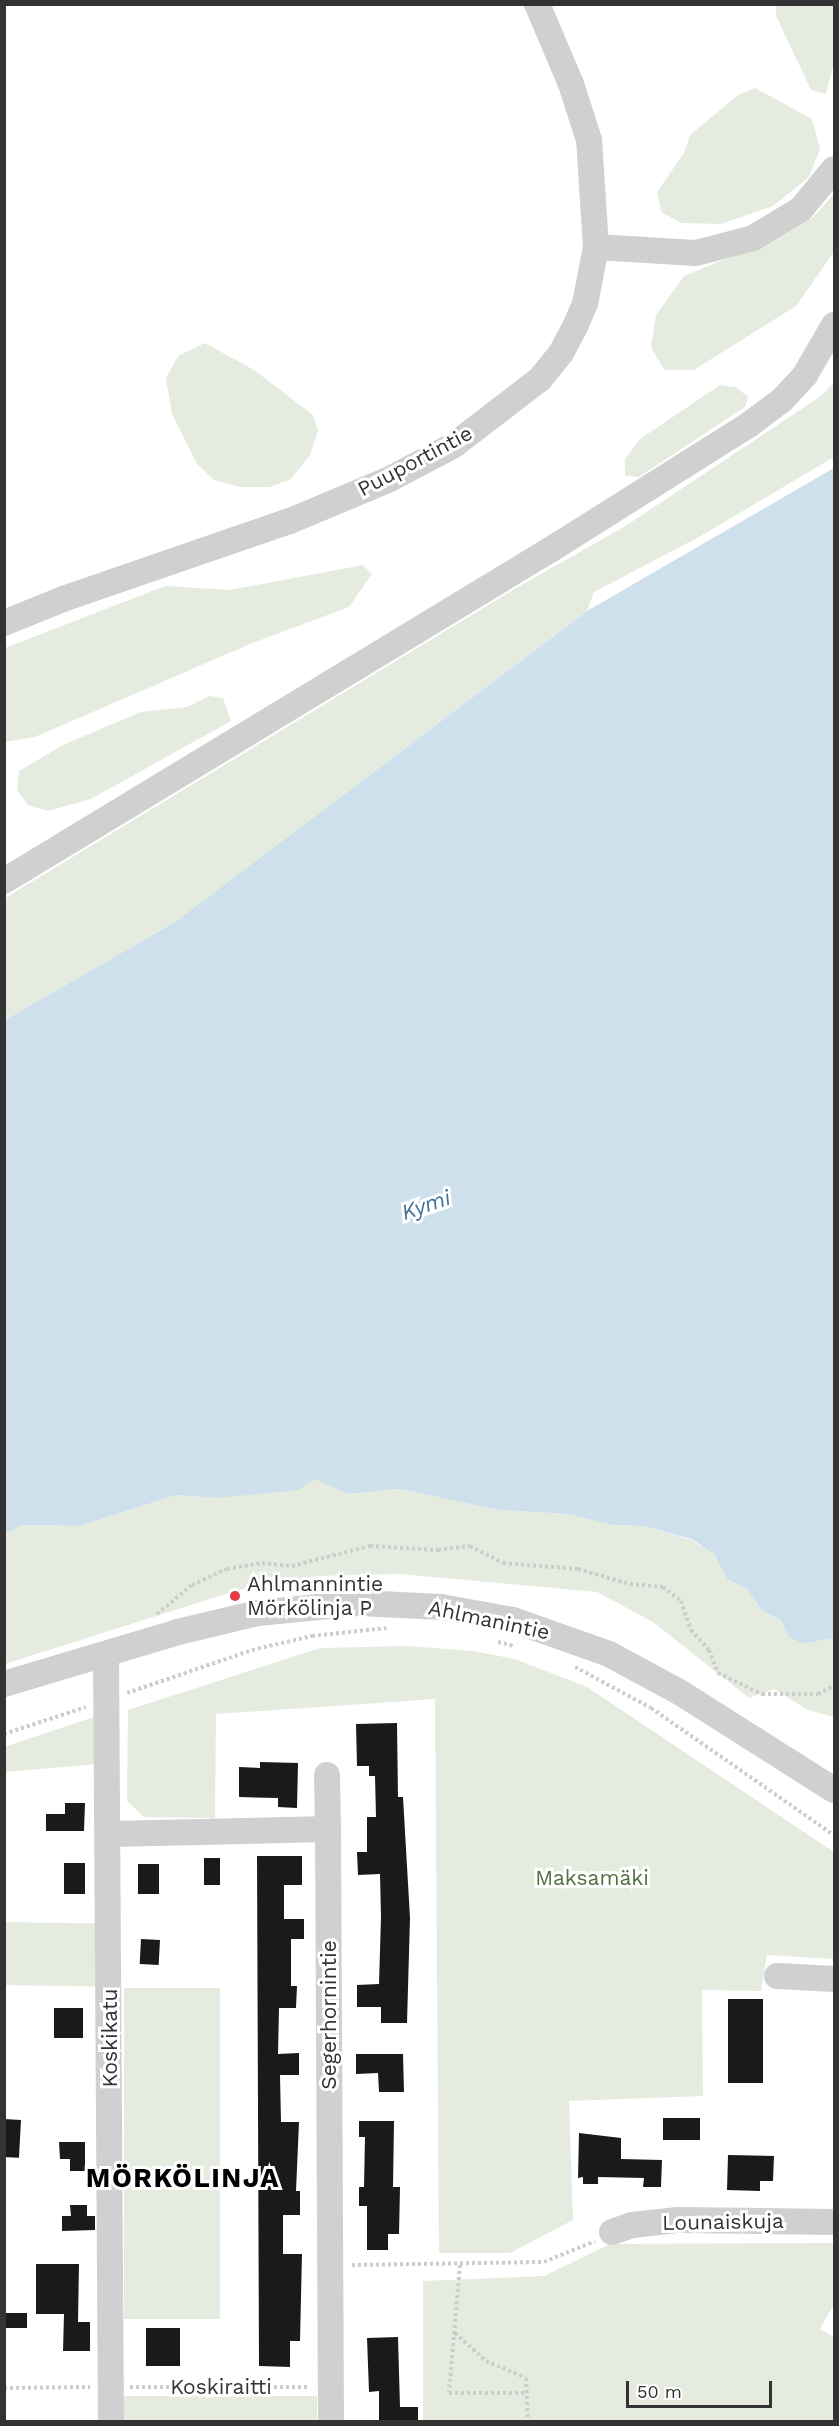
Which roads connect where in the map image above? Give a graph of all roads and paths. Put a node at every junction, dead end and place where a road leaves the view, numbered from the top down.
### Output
1 (536, 9) edge
2 (834, 169) edge
3 (596, 247) junction
4 (834, 325) edge
5 (4, 623) edge
6 (4, 881) edge
7 (397, 1629) dead end
8 (490, 1640) dead end
9 (523, 1648) dead end
10 (106, 1654) junction
11 (564, 1662) dead end
12 (4, 1684) edge
13 (118, 1696) dead end
14 (89, 1706) dead end
15 (4, 1734) edge
16 (327, 1775) dead end
17 (834, 1790) edge
18 (328, 1829) junction
19 (109, 1834) junction
20 (834, 1835) edge
21 (777, 1976) dead end
22 (834, 1979) edge
23 (834, 2222) edge
24 (612, 2232) joint
25 (330, 2265) junction
26 (460, 2265) junction
27 (455, 2333) junction
28 (111, 2386) junction
29 (331, 2387) junction
30 (4, 2388) edge
31 (527, 2393) junction
32 (111, 2421) edge
33 (331, 2421) edge
34 (528, 2421) edge

1 - 3 street, Puuportintie
2 - 3 street
3 - 5 street, Puuportintie
4 - 6 street
7 - 13 path
8 - 9 path
10 - 12 street, Ahlmanintie
10 - 17 street, Ahlmanintie
10 - 19 street, Koskikatu
11 - 20 path
14 - 15 path
16 - 18 street, Segerhornintie
18 - 19 street
18 - 25 street, Segerhornintie
19 - 28 street, Koskikatu
21 - 22 street
23 - 24 street, Lounaiskuja
24 - 26 path
25 - 26 path
25 - 29 street, Segerhornintie
26 - 27 path
27 - 31 path
27 - 31 path
28 - 29 path, Koskiraitti
28 - 30 path, Koskiraitti
28 - 32 street, Koskikatu
29 - 33 street, Segerhornintie
31 - 34 path

